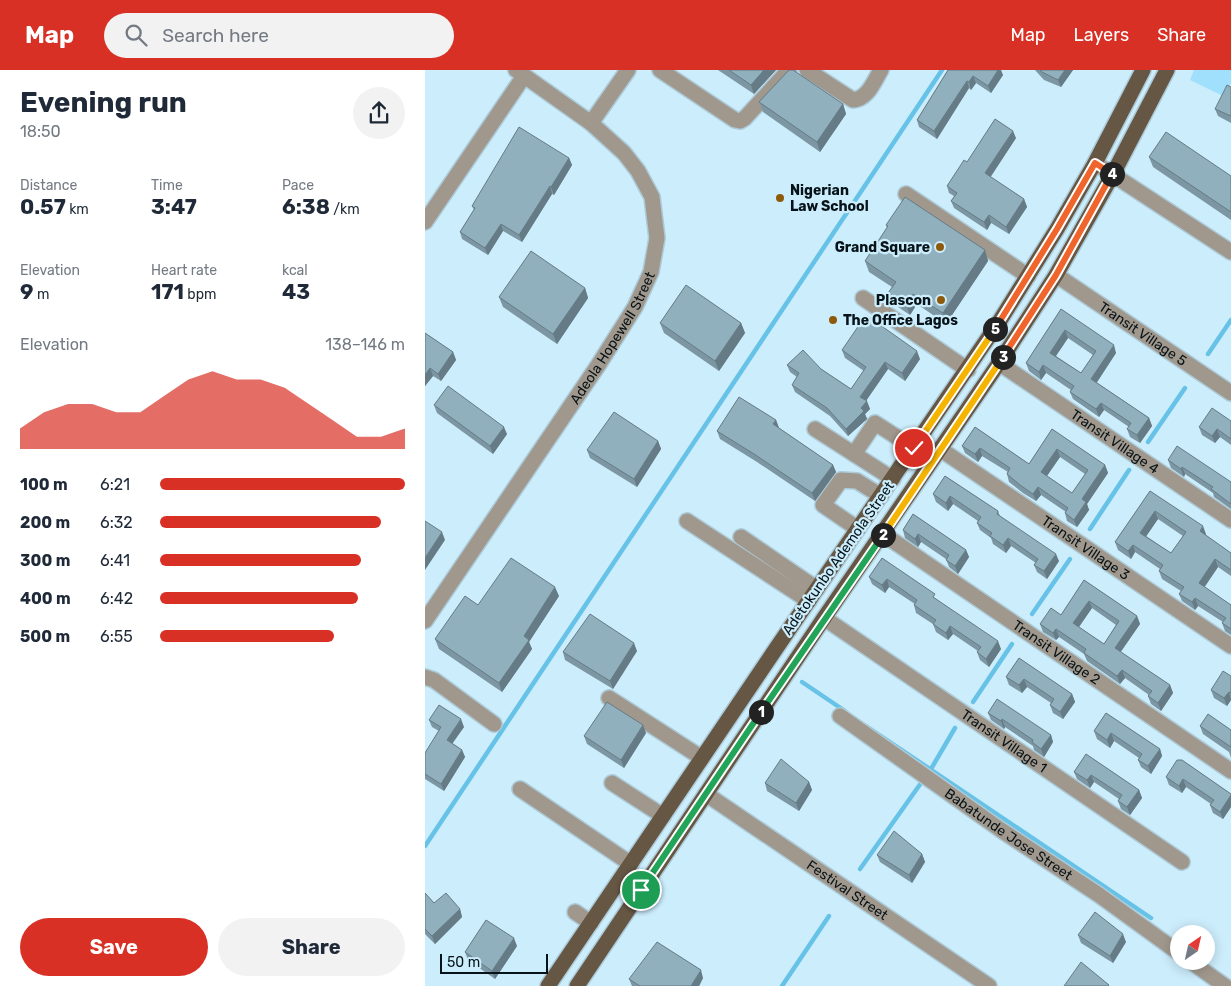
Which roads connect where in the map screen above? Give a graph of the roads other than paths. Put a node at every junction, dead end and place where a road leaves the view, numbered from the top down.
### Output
1 (627, 70) edge
2 (660, 70) edge
3 (789, 70) edge
4 (807, 70) edge
5 (881, 70) edge
6 (1143, 70) edge
7 (1167, 70) edge
8 (520, 73) edge
9 (591, 123) junction
10 (1095, 163) junction
11 (1113, 174) junction
12 (906, 194) dead end
13 (425, 222) edge
14 (1231, 252) edge
15 (1056, 275) junction
16 (1028, 276) junction
17 (863, 298) dead end
18 (999, 363) junction
19 (967, 370) junction
20 (1231, 393) edge
21 (815, 429) dead end
22 (914, 448) junction
23 (940, 449) junction
24 (854, 454) junction
25 (893, 478) junction
26 (881, 496) junction
27 (1231, 520) edge
28 (687, 521) dead end
29 (858, 529) junction
30 (883, 534) junction
31 (741, 537) dead end
32 (813, 595) junction
33 (426, 617) edge
34 (824, 618) junction
35 (1231, 646) edge
36 (425, 677) edge
37 (609, 698) dead end
38 (840, 716) dead end
39 (494, 724) dead end
40 (702, 758) junction
41 (1231, 771) edge
42 (612, 783) dead end
43 (520, 789) dead end
44 (706, 794) junction
45 (663, 816) junction
46 (1182, 862) dead end
47 (631, 864) junction
48 (575, 912) dead end
49 (591, 923) junction
50 (1170, 946) edge
51 (1203, 970) edge
52 (548, 986) edge
53 (577, 986) edge
54 (989, 986) edge
55 (1225, 986) edge

1 - 9 street
2 - 3 street
4 - 5 street
6 - 10 main road, Adetokunbo Ademola Street
7 - 11 main road, Adetokunbo Ademola Street
8 - 9 street, Adeola Hopewell Street
8 - 13 street
9 - 33 street, Adeola Hopewell Street
10 - 11 street
10 - 16 main road, Adetokunbo Ademola Street
11 - 14 street
11 - 15 main road, Adetokunbo Ademola Street
12 - 16 street
15 - 18 main road, Adetokunbo Ademola Street
15 - 20 street, Transit Village 5
16 - 19 main road, Adetokunbo Ademola Street
17 - 19 street
18 - 23 main road, Adetokunbo Ademola Street
18 - 27 street, Transit Village 4
19 - 22 main road, Adetokunbo Ademola Street
21 - 24 street
22 - 24 street
22 - 25 main road, Adetokunbo Ademola Street
23 - 30 main road, Adetokunbo Ademola Street
23 - 35 street, Transit Village 3
24 - 25 street
25 - 26 main road, Adetokunbo Ademola Street
26 - 29 main road, Adetokunbo Ademola Street
26 - 29 street
28 - 32 street
29 - 32 main road, Adetokunbo Ademola Street
30 - 34 main road, Adetokunbo Ademola Street
30 - 41 street, Transit Village 2
31 - 32 street
32 - 40 main road, Adetokunbo Ademola Street
34 - 44 main road, Adetokunbo Ademola Street
34 - 46 street, Transit Village 1
36 - 39 street
37 - 40 street
38 - 50 street, Babatunde Jose Street
40 - 45 main road, Adetokunbo Ademola Street
42 - 45 street
43 - 47 street
44 - 53 main road, Adetokunbo Ademola Street
44 - 54 street, Festival Street
45 - 47 main road, Adetokunbo Ademola Street
47 - 49 main road, Adetokunbo Ademola Street
48 - 49 street
49 - 52 main road, Adetokunbo Ademola Street
51 - 55 street

